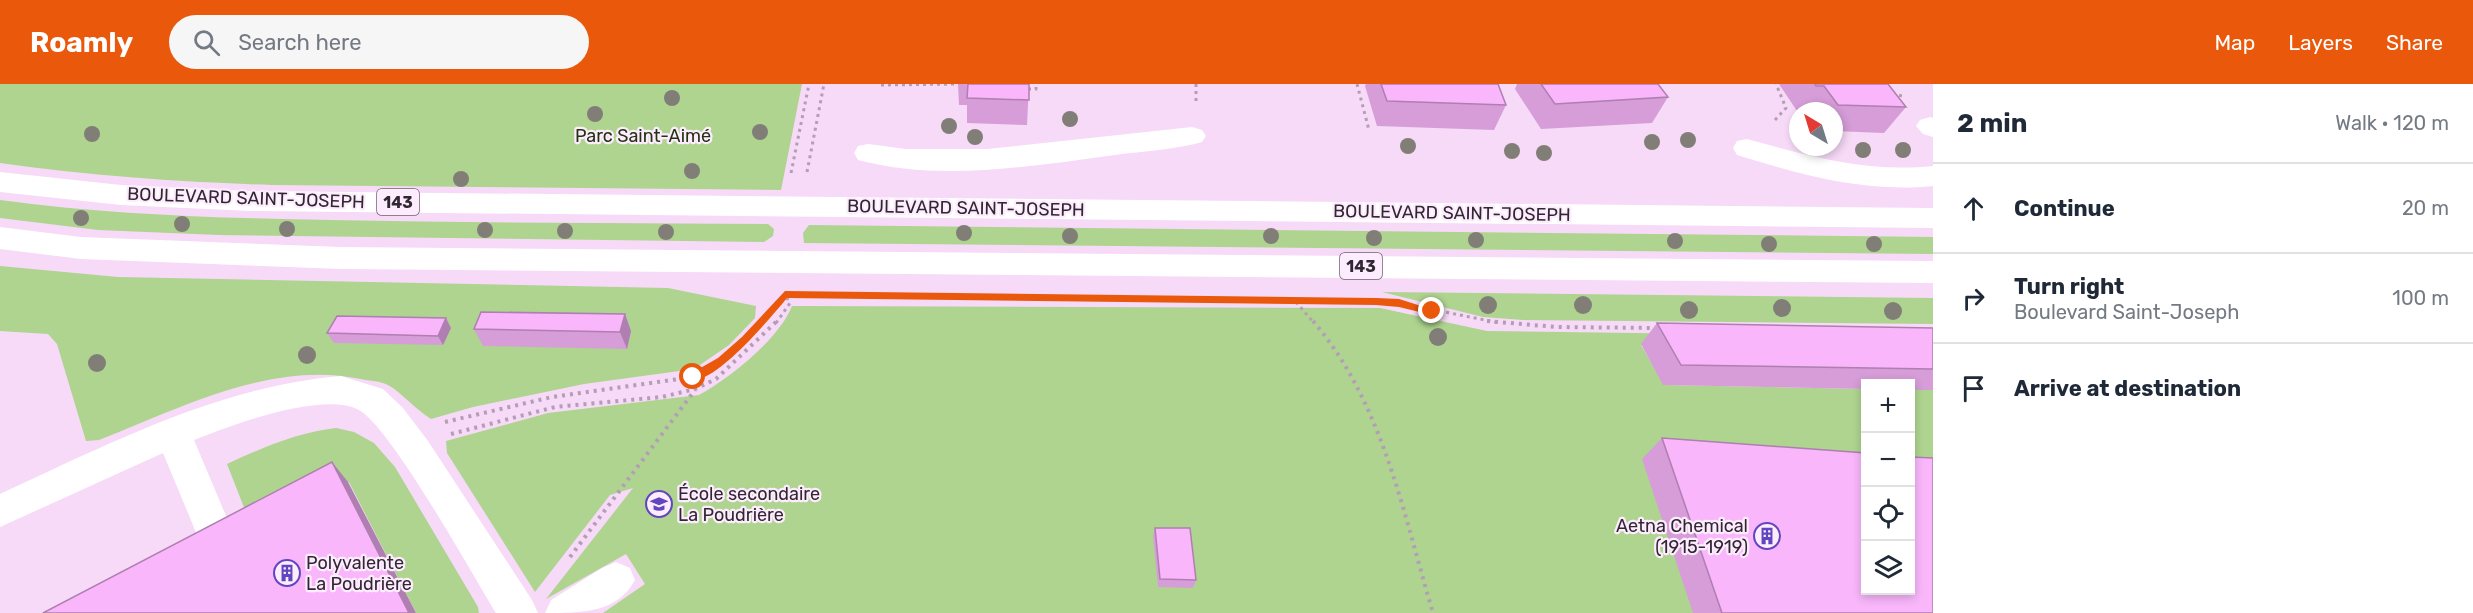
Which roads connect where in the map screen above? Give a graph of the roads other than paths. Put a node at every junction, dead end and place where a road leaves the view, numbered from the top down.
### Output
1 (1192, 136) dead end
2 (1747, 148) dead end
3 (868, 153) dead end
4 (1933, 176) edge
5 (0, 182) edge
6 (1933, 218) edge
7 (0, 238) edge
8 (1933, 272) edge
9 (173, 433) junction
10 (0, 511) edge
11 (218, 542) edge
12 (616, 580) dead end
13 (518, 613) edge
14 (564, 613) edge

1 - 3 main road
2 - 4 main road
5 - 6 main road, BOULEVARD SAINT-JOSEPH / 143
7 - 8 main road, 143
9 - 10 main road
9 - 11 main road
9 - 13 main road
12 - 14 main road

